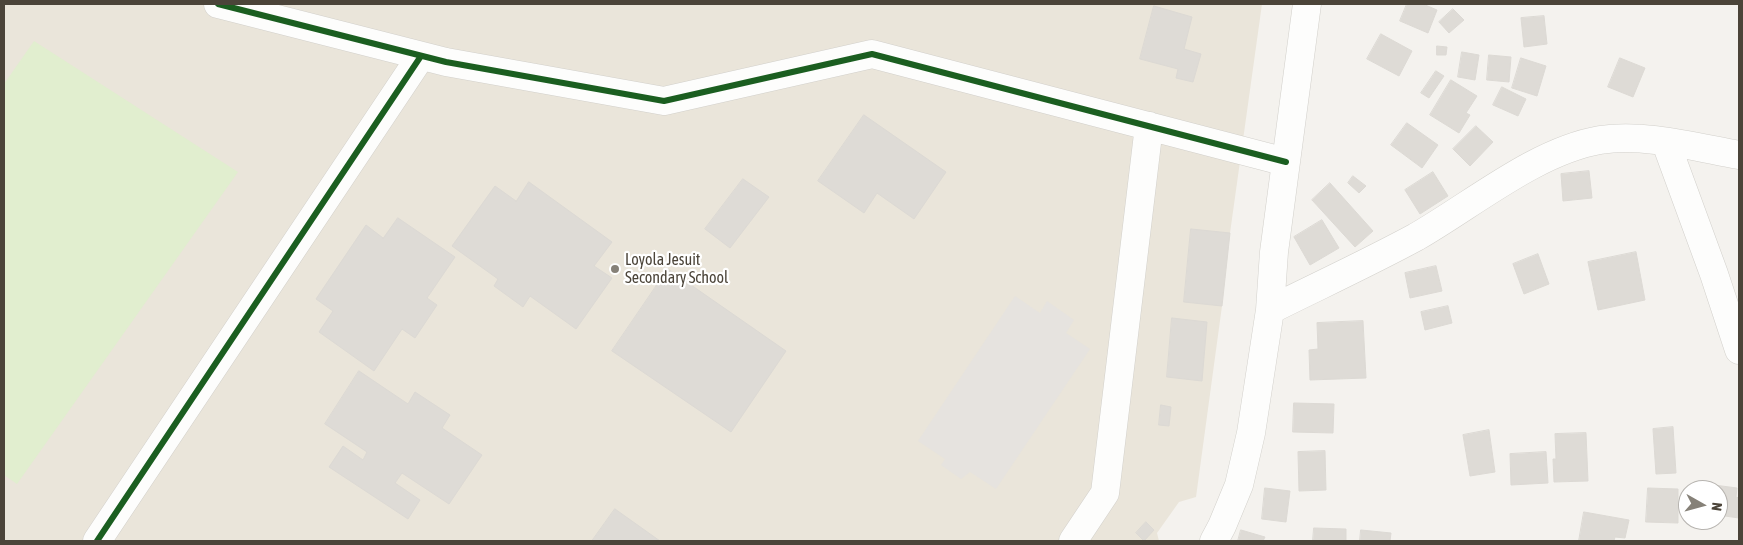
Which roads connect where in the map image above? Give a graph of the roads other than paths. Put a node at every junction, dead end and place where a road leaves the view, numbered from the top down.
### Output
1 (218, 4) edge
2 (1307, 4) edge
3 (421, 56) junction
4 (1149, 126) junction
5 (1666, 143) junction
6 (1739, 154) edge
7 (1286, 162) junction
8 (1270, 310) junction
9 (1739, 350) edge
10 (97, 541) edge
11 (1073, 541) edge
12 (1214, 541) edge

1 - 3 street
2 - 7 street
3 - 4 street
3 - 10 street
4 - 7 street
4 - 11 street
5 - 6 street
5 - 8 street
5 - 9 street
7 - 8 street
8 - 12 street

